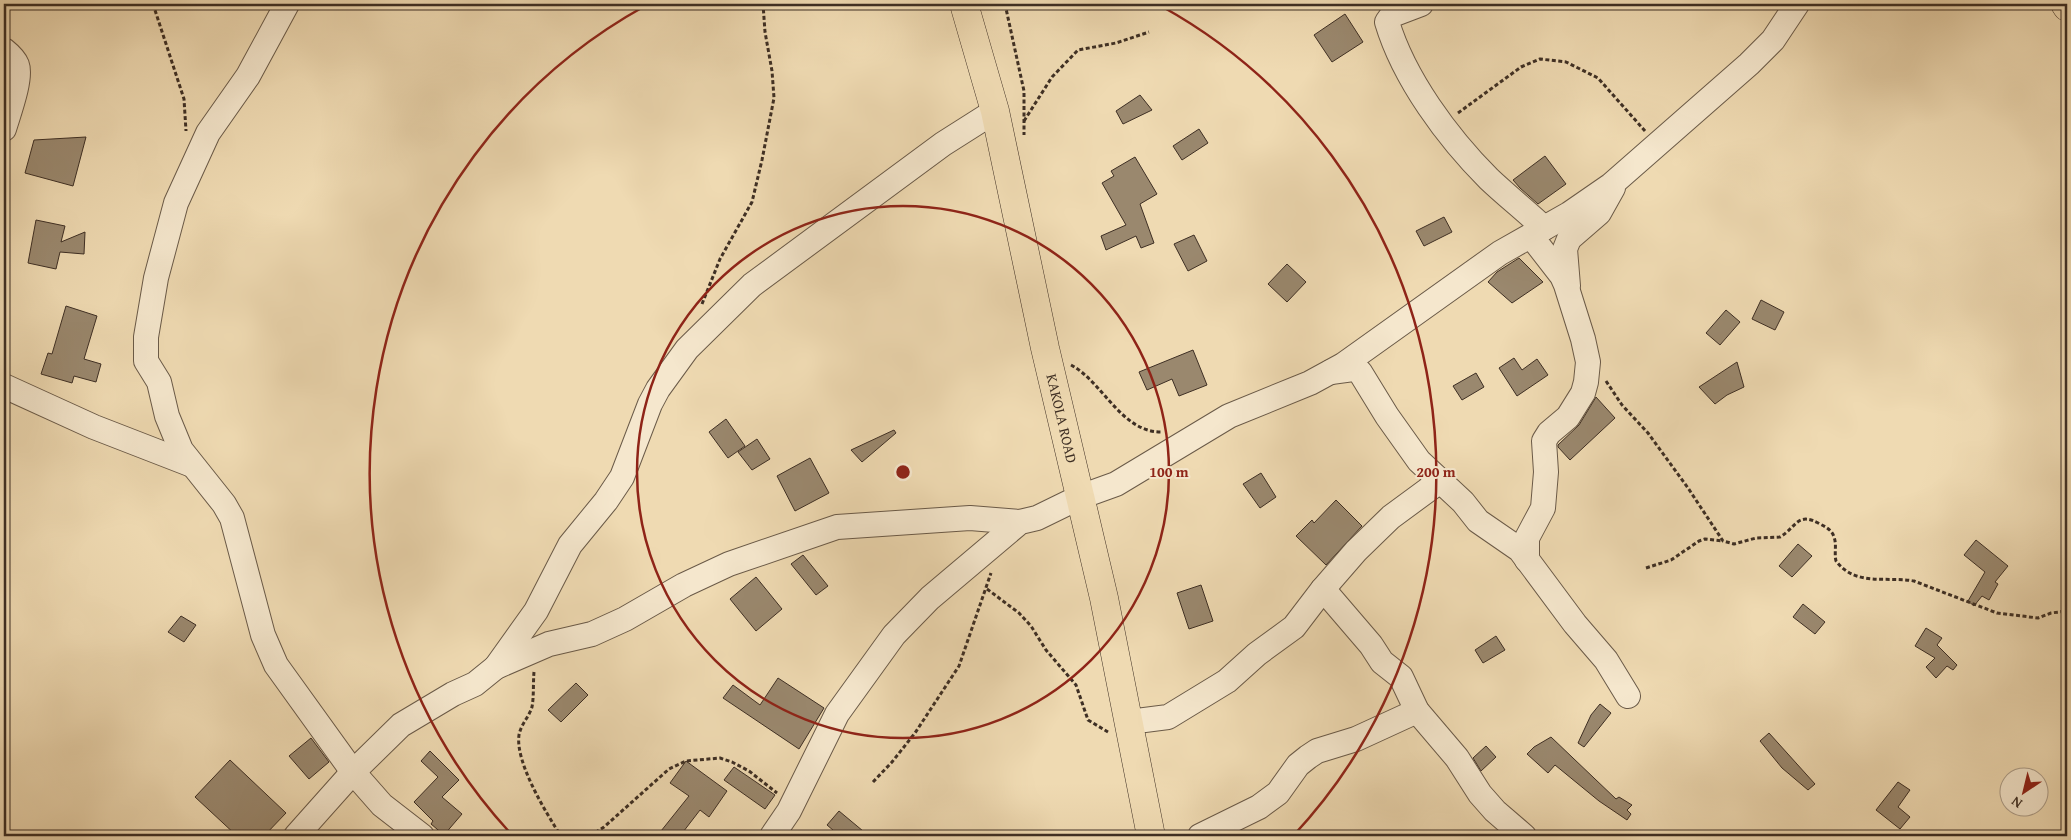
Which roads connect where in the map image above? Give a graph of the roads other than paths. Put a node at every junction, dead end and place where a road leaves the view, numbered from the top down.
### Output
1 (287, 4) edge
2 (964, 4) edge
3 (1421, 4) edge
4 (1797, 4) edge
5 (4, 50) edge
6 (995, 111) junction
7 (4, 129) edge
8 (1618, 179) junction
9 (1538, 232) junction
10 (1569, 295) junction
11 (1331, 372) junction
12 (4, 386) edge
13 (192, 465) junction
14 (1440, 481) junction
15 (1080, 497) junction
16 (1020, 522) junction
17 (1527, 560) junction
18 (1323, 589) junction
19 (496, 667) junction
20 (1628, 696) dead end
21 (1417, 711) junction
22 (1129, 722) junction
23 (353, 772) junction
24 (296, 836) edge
25 (422, 836) edge
26 (772, 836) edge
27 (1151, 836) edge
28 (1200, 836) edge
29 (1524, 836) edge

1 - 13 street
2 - 6 main road, KAKOLA ROAD
3 - 9 street
4 - 8 street
5 - 7 street
6 - 15 main road, KAKOLA ROAD
6 - 19 street
8 - 9 street
8 - 10 street
9 - 10 street
9 - 11 street
10 - 17 street
11 - 14 street
11 - 15 street
12 - 13 street
13 - 23 street
14 - 17 street
14 - 18 street
15 - 16 street
15 - 22 main road, KAKOLA ROAD
16 - 19 street
16 - 26 street
17 - 20 street
18 - 21 street
18 - 22 street
19 - 23 street
21 - 28 street
21 - 29 street
22 - 27 main road, KAKOLA ROAD
23 - 24 street
23 - 25 street

